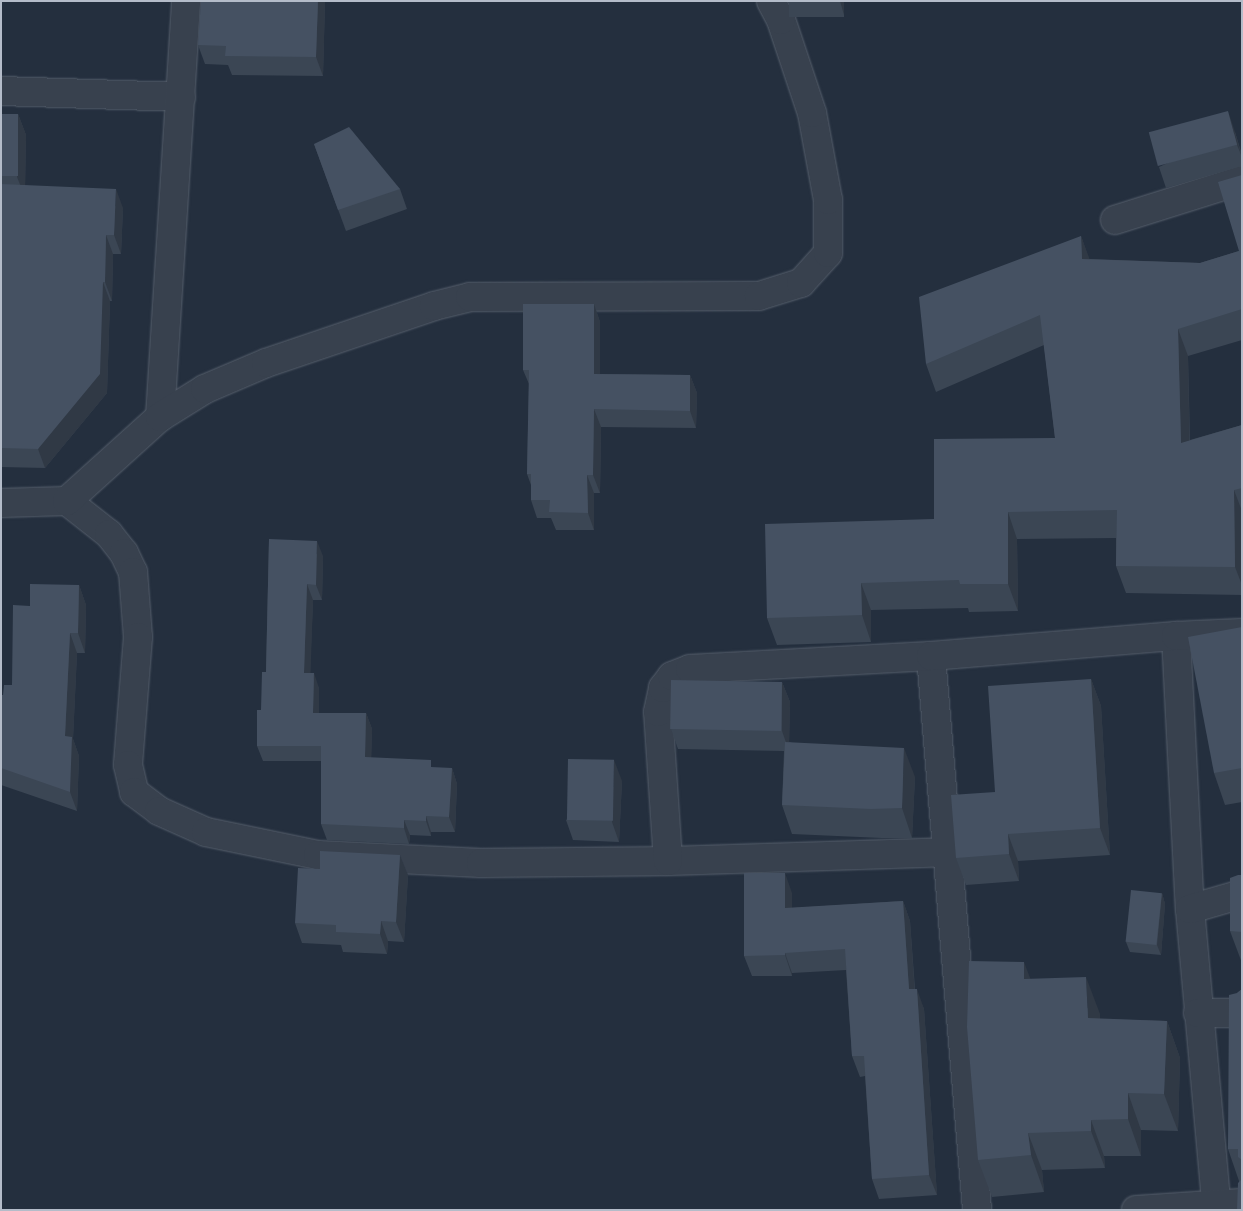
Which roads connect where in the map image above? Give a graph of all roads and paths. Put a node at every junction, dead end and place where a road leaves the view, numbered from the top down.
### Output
1 (186, 1) edge
2 (771, 1) edge
3 (1, 91) edge
4 (181, 98) junction
5 (1242, 180) edge
6 (1115, 220) dead end
7 (160, 417) junction
8 (67, 501) junction
9 (1, 503) edge
10 (1242, 633) edge
11 (1176, 636) junction
12 (932, 656) junction
13 (948, 852) junction
14 (668, 862) junction
15 (1242, 894) edge
16 (1190, 909) junction
17 (1198, 1013) junction
18 (1242, 1013) edge
19 (1225, 1205) edge
20 (978, 1210) edge
21 (1136, 1210) edge

1 - 4 street
2 - 7 street
3 - 4 street
4 - 7 street
5 - 6 street
7 - 8 street
8 - 9 street
8 - 14 street
10 - 11 street
11 - 12 street
11 - 16 street
12 - 13 street
12 - 14 street
13 - 14 street
13 - 20 street
15 - 16 street
16 - 17 street
17 - 18 street
17 - 19 street
19 - 21 street

